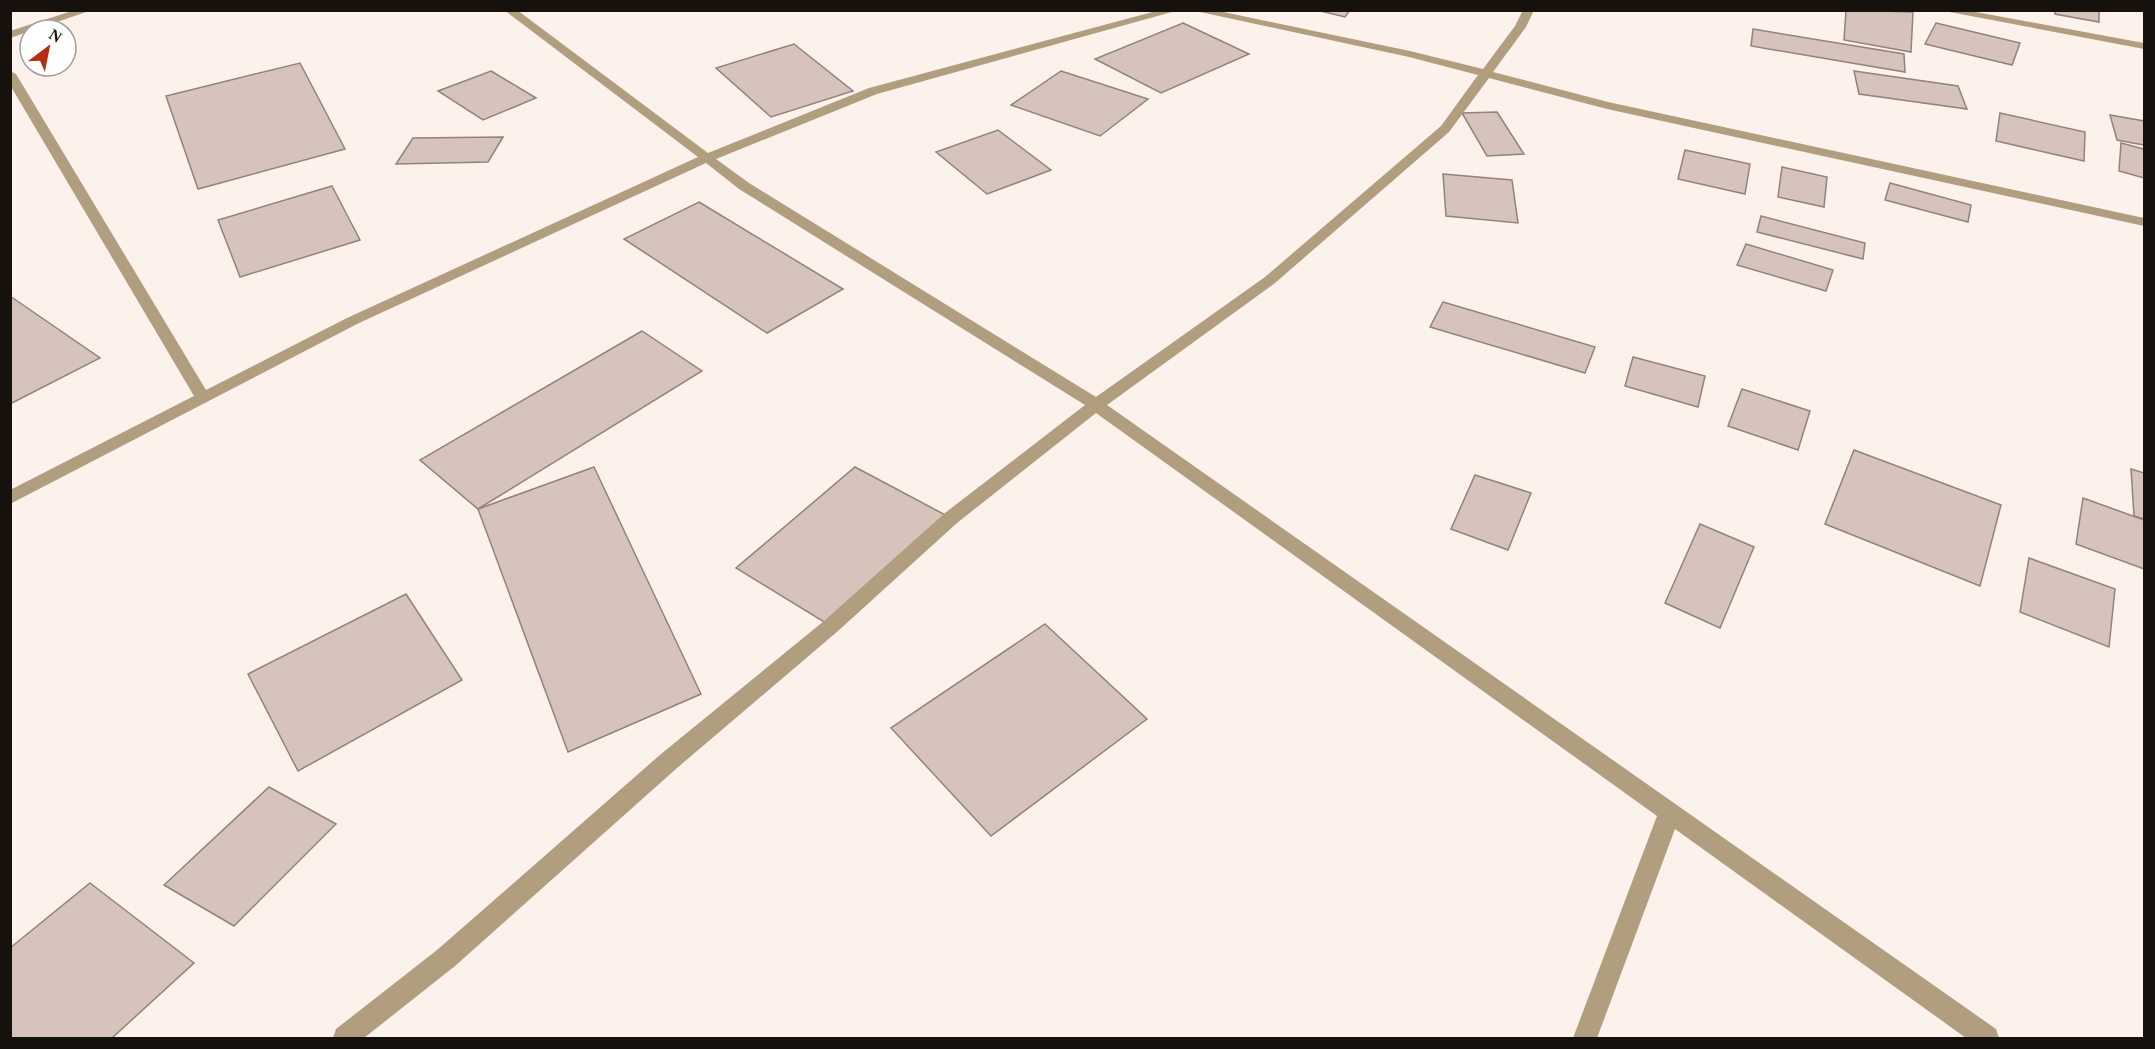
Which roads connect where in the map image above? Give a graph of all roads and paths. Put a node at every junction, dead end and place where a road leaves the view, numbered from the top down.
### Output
1 (87, 10) edge
2 (509, 10) edge
3 (1174, 10) edge
4 (1196, 10) edge
5 (1529, 10) edge
6 (1944, 10) edge
7 (10, 34) edge
8 (2145, 46) edge
9 (10, 74) edge
10 (1485, 74) junction
11 (707, 158) junction
12 (2145, 222) edge
13 (202, 398) junction
14 (1096, 405) junction
15 (10, 498) edge
16 (1670, 812) junction
17 (345, 1038) edge
18 (1585, 1038) edge
19 (1987, 1038) edge

1 - 7 street
2 - 11 street
3 - 11 street
4 - 10 street
5 - 10 street
6 - 8 street
9 - 13 street
10 - 12 street
10 - 14 street
11 - 13 street
11 - 14 street
13 - 15 street
14 - 16 street
14 - 17 street
16 - 18 street
16 - 19 street

